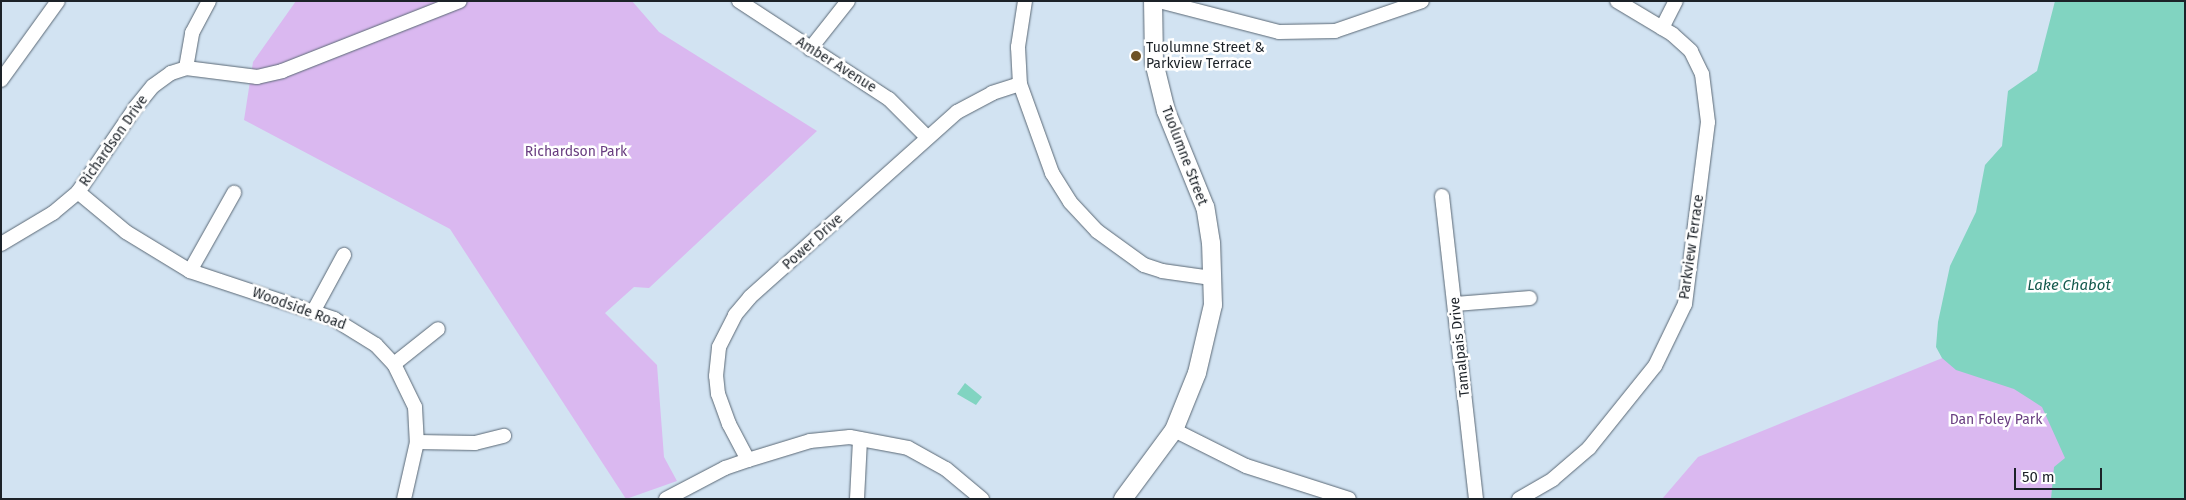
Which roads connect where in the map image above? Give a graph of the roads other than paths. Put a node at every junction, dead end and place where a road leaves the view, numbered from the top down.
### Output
1 (58, 1) edge
2 (209, 1) edge
3 (460, 1) edge
4 (739, 1) edge
5 (848, 1) edge
6 (1025, 1) edge
7 (1153, 1) edge
8 (1159, 1) edge
9 (1422, 1) edge
10 (1617, 1) edge
11 (1676, 1) edge
12 (1662, 28) junction
13 (810, 49) junction
14 (186, 68) junction
15 (1, 80) edge
16 (1020, 84) junction
17 (927, 137) junction
18 (78, 192) junction
19 (234, 193) dead end
20 (1442, 196) dead end
21 (1, 244) edge
22 (344, 255) dead end
23 (190, 271) junction
24 (1212, 278) junction
25 (1530, 298) dead end
26 (1456, 304) junction
27 (313, 312) junction
28 (438, 329) dead end
29 (394, 364) junction
30 (1174, 430) junction
31 (504, 436) dead end
32 (860, 439) junction
33 (417, 442) junction
34 (748, 460) junction
35 (404, 499) edge
36 (666, 499) edge
37 (858, 499) edge
38 (982, 499) edge
39 (1123, 499) edge
40 (1349, 499) edge
41 (1476, 499) edge
42 (1519, 499) edge

1 - 15 street
2 - 14 street
3 - 14 street
4 - 13 street, Amber Avenue
5 - 13 street
6 - 16 street
7 - 24 main road, Tuolumne Street
8 - 9 street
10 - 12 street, Parkview Terrace
11 - 12 street
12 - 42 street, Parkview Terrace
13 - 17 street, Amber Avenue
14 - 18 street, Richardson Drive
16 - 17 street, Power Drive
16 - 24 street
17 - 34 street, Power Drive
18 - 21 street, Richardson Drive
18 - 23 street, Woodside Road
19 - 23 street
20 - 26 street, Tamalpais Drive
22 - 27 street
23 - 27 street, Woodside Road
24 - 30 main road, Tuolumne Street
25 - 26 street
26 - 41 street, Tamalpais Drive
27 - 29 street, Woodside Road
28 - 29 street
29 - 33 street, Woodside Road
30 - 39 main road, Tuolumne Street
30 - 40 street
31 - 33 street
32 - 34 street
32 - 37 street
32 - 38 street
33 - 35 street, Woodside Road
34 - 36 street

